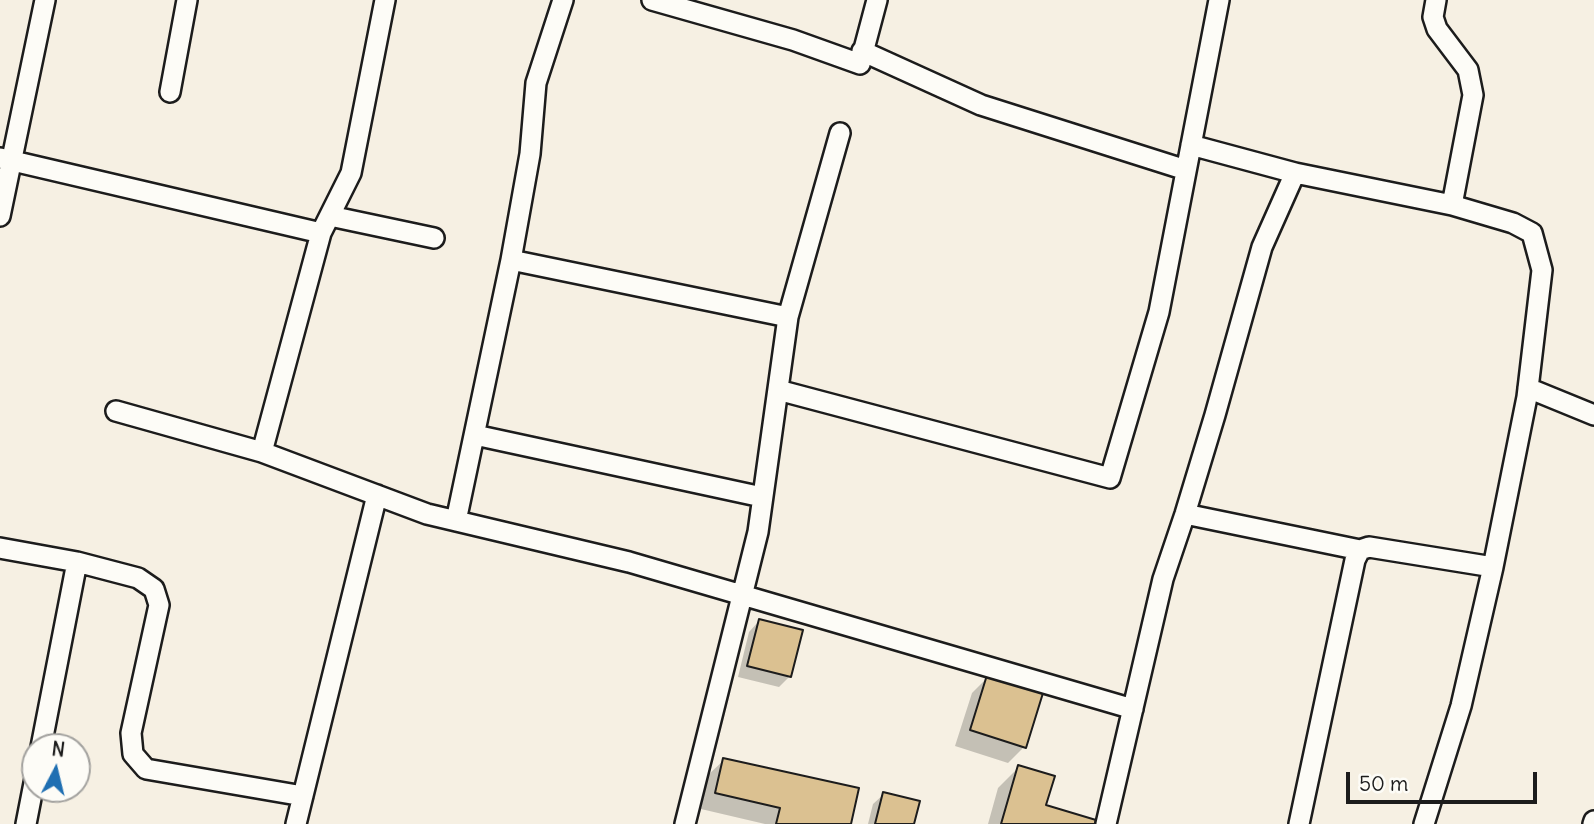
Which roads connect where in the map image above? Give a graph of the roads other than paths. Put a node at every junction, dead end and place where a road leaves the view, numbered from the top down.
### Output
1 (45, 0) edge
2 (187, 0) edge
3 (385, 0) edge
4 (563, 0) edge
5 (652, 0) edge
6 (877, 0) edge
7 (1219, 0) edge
8 (1436, 0) edge
9 (862, 51) junction
10 (170, 92) dead end
11 (840, 132) dead end
12 (1191, 145) junction
13 (7, 159) edge
14 (1186, 170) junction
15 (1295, 173) junction
16 (1452, 205) junction
17 (0, 216) edge
18 (326, 225) junction
19 (434, 238) dead end
20 (511, 260) junction
21 (788, 317) junction
22 (1528, 388) junction
23 (778, 390) junction
24 (116, 411) dead end
25 (1594, 415) edge
26 (475, 435) junction
27 (262, 452) junction
28 (377, 495) junction
29 (762, 497) junction
30 (1185, 514) junction
31 (456, 521) junction
32 (0, 548) edge
33 (1360, 550) junction
34 (77, 562) junction
35 (1493, 567) junction
36 (742, 594) junction
37 (1133, 709) junction
38 (44, 733) edge
39 (303, 796) junction
40 (30, 803) edge
41 (26, 824) edge
42 (296, 824) edge
43 (685, 824) edge
44 (1106, 824) edge
45 (1300, 824) edge
46 (1424, 824) edge

1 - 13 street
2 - 10 street
3 - 18 street
4 - 20 street
5 - 9 street
6 - 9 street
7 - 12 street
8 - 16 street
9 - 14 street
11 - 21 street
12 - 14 street
12 - 15 street
13 - 17 street
13 - 18 street
14 - 23 street
15 - 16 street
15 - 30 street
16 - 22 street
18 - 19 street
18 - 27 street
20 - 21 street
20 - 26 street
21 - 23 street
22 - 25 street
22 - 35 street
23 - 29 street
24 - 27 street
26 - 29 street
26 - 31 street
27 - 28 street
28 - 31 street
28 - 39 street
29 - 36 street
30 - 33 street
30 - 37 street
31 - 36 street
32 - 34 street
33 - 35 street
33 - 45 street
34 - 38 street
34 - 39 street
35 - 46 street
36 - 37 street
36 - 43 street
37 - 44 street
39 - 42 street
40 - 41 street

